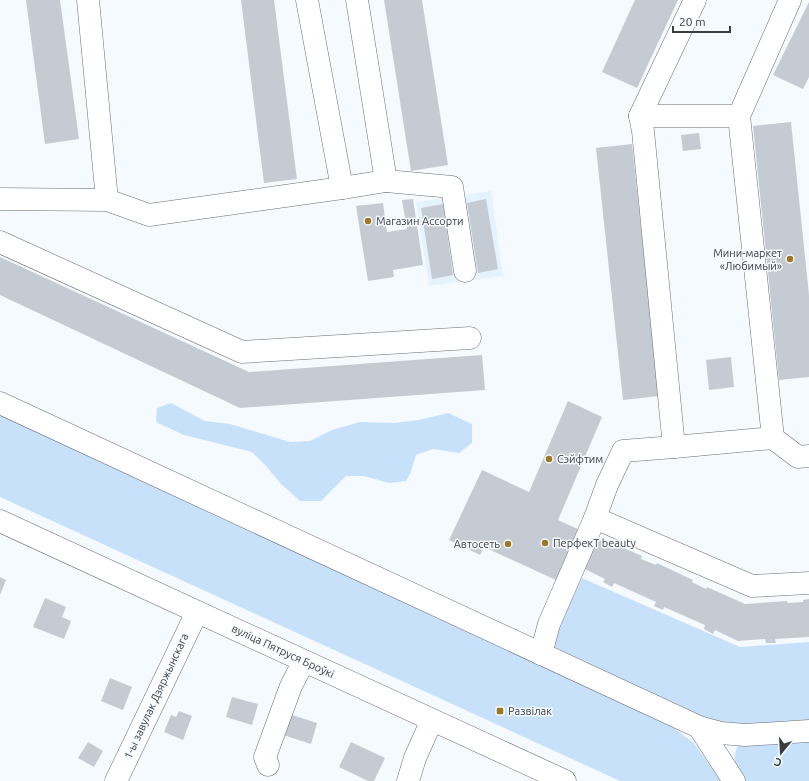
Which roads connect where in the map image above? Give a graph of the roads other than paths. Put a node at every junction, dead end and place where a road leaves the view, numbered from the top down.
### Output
1 (88, 0) edge
2 (307, 0) edge
3 (357, 0) edge
4 (695, 0) edge
5 (790, 0) edge
6 (640, 116) junction
7 (738, 116) junction
8 (386, 180) junction
9 (342, 188) junction
10 (0, 199) edge
11 (107, 200) junction
12 (0, 242) edge
13 (465, 271) dead end
14 (470, 338) dead end
15 (0, 403) edge
16 (773, 438) junction
17 (674, 447) junction
18 (809, 456) edge
19 (595, 518) junction
20 (0, 521) edge
21 (809, 583) edge
22 (197, 612) junction
23 (541, 654) junction
24 (304, 661) junction
25 (432, 720) junction
26 (699, 727) junction
27 (809, 731) edge
28 (268, 766) dead end
29 (116, 781) edge
30 (408, 781) edge
31 (566, 781) edge
32 (734, 781) edge

1 - 11 street
2 - 9 street
3 - 8 street
4 - 6 street
5 - 7 street
6 - 7 street
6 - 17 street
7 - 16 street
8 - 9 street
8 - 13 street
9 - 11 street
10 - 11 street
12 - 14 street
15 - 23 street
16 - 17 street
16 - 18 street
17 - 19 street
19 - 21 street
19 - 23 street
20 - 22 street, вуліца Пятруся Броўкі
22 - 24 street, вуліца Пятруся Броўкі
22 - 29 street, 1-ы завулак Дзяржынскага
23 - 26 street
24 - 25 street, вуліца Пятруся Броўкі
24 - 28 street
25 - 30 street
25 - 31 street, вуліца Пятруся Броўкі
26 - 27 street
26 - 32 street

